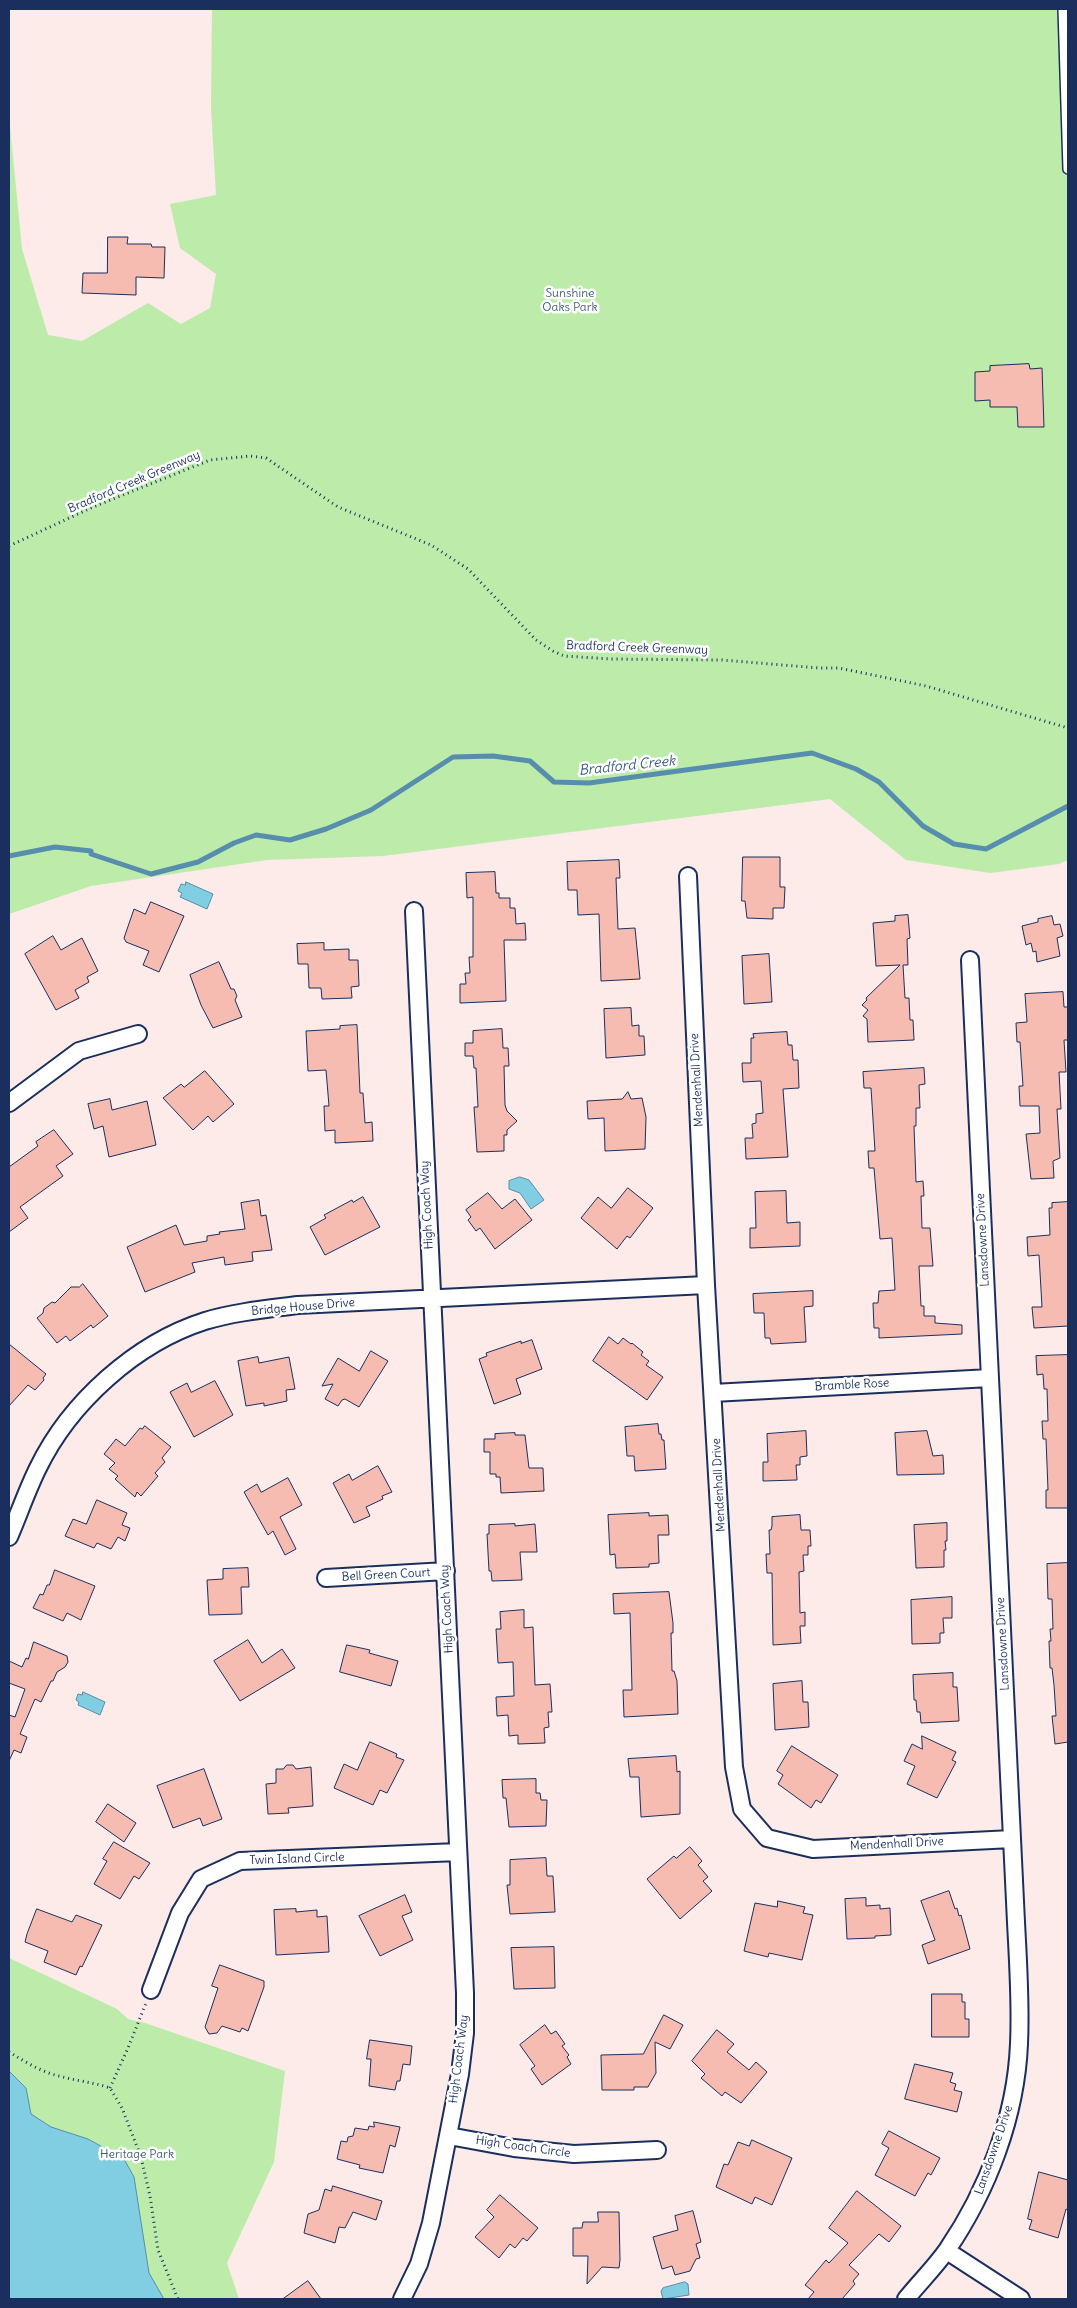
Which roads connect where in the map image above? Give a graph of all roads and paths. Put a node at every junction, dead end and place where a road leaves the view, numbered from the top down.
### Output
1 (1063, 9) edge
2 (1068, 169) edge
3 (9, 546) edge
4 (1068, 728) edge
5 (688, 876) dead end
6 (414, 911) dead end
7 (970, 960) dead end
8 (138, 1034) dead end
9 (9, 1103) edge
10 (706, 1285) junction
11 (431, 1298) junction
12 (990, 1378) junction
13 (713, 1393) junction
14 (9, 1537) edge
15 (446, 1572) junction
16 (326, 1578) dead end
17 (1012, 1839) junction
18 (458, 1852) junction
19 (151, 1990) joint
20 (9, 2052) edge
21 (110, 2088) junction
22 (448, 2136) junction
23 (657, 2150) dead end
24 (946, 2251) junction
25 (178, 2299) edge
26 (402, 2299) edge
27 (906, 2299) edge
28 (1021, 2299) edge

1 - 2 lane
3 - 4 path, Bradford Creek Greenway
5 - 10 street, Mendenhall Drive
6 - 11 street, High Coach Way
7 - 12 street, Lansdowne Drive
8 - 9 street
10 - 11 street, Bridge House Drive
10 - 13 street, Mendenhall Drive
11 - 14 street, Bridge House Drive
11 - 15 street, High Coach Way
12 - 13 street, Bramble Rose
12 - 17 street, Lansdowne Drive
13 - 17 street, Mendenhall Drive
15 - 16 street, Bell Green Court
15 - 18 street, High Coach Way
17 - 24 street, Lansdowne Drive
18 - 19 street, Twin Island Circle
18 - 22 street, High Coach Way
19 - 21 path
20 - 21 path
21 - 25 path
22 - 23 street, High Coach Circle
22 - 26 street, High Coach Way
24 - 27 street, Lansdowne Drive
24 - 28 street

